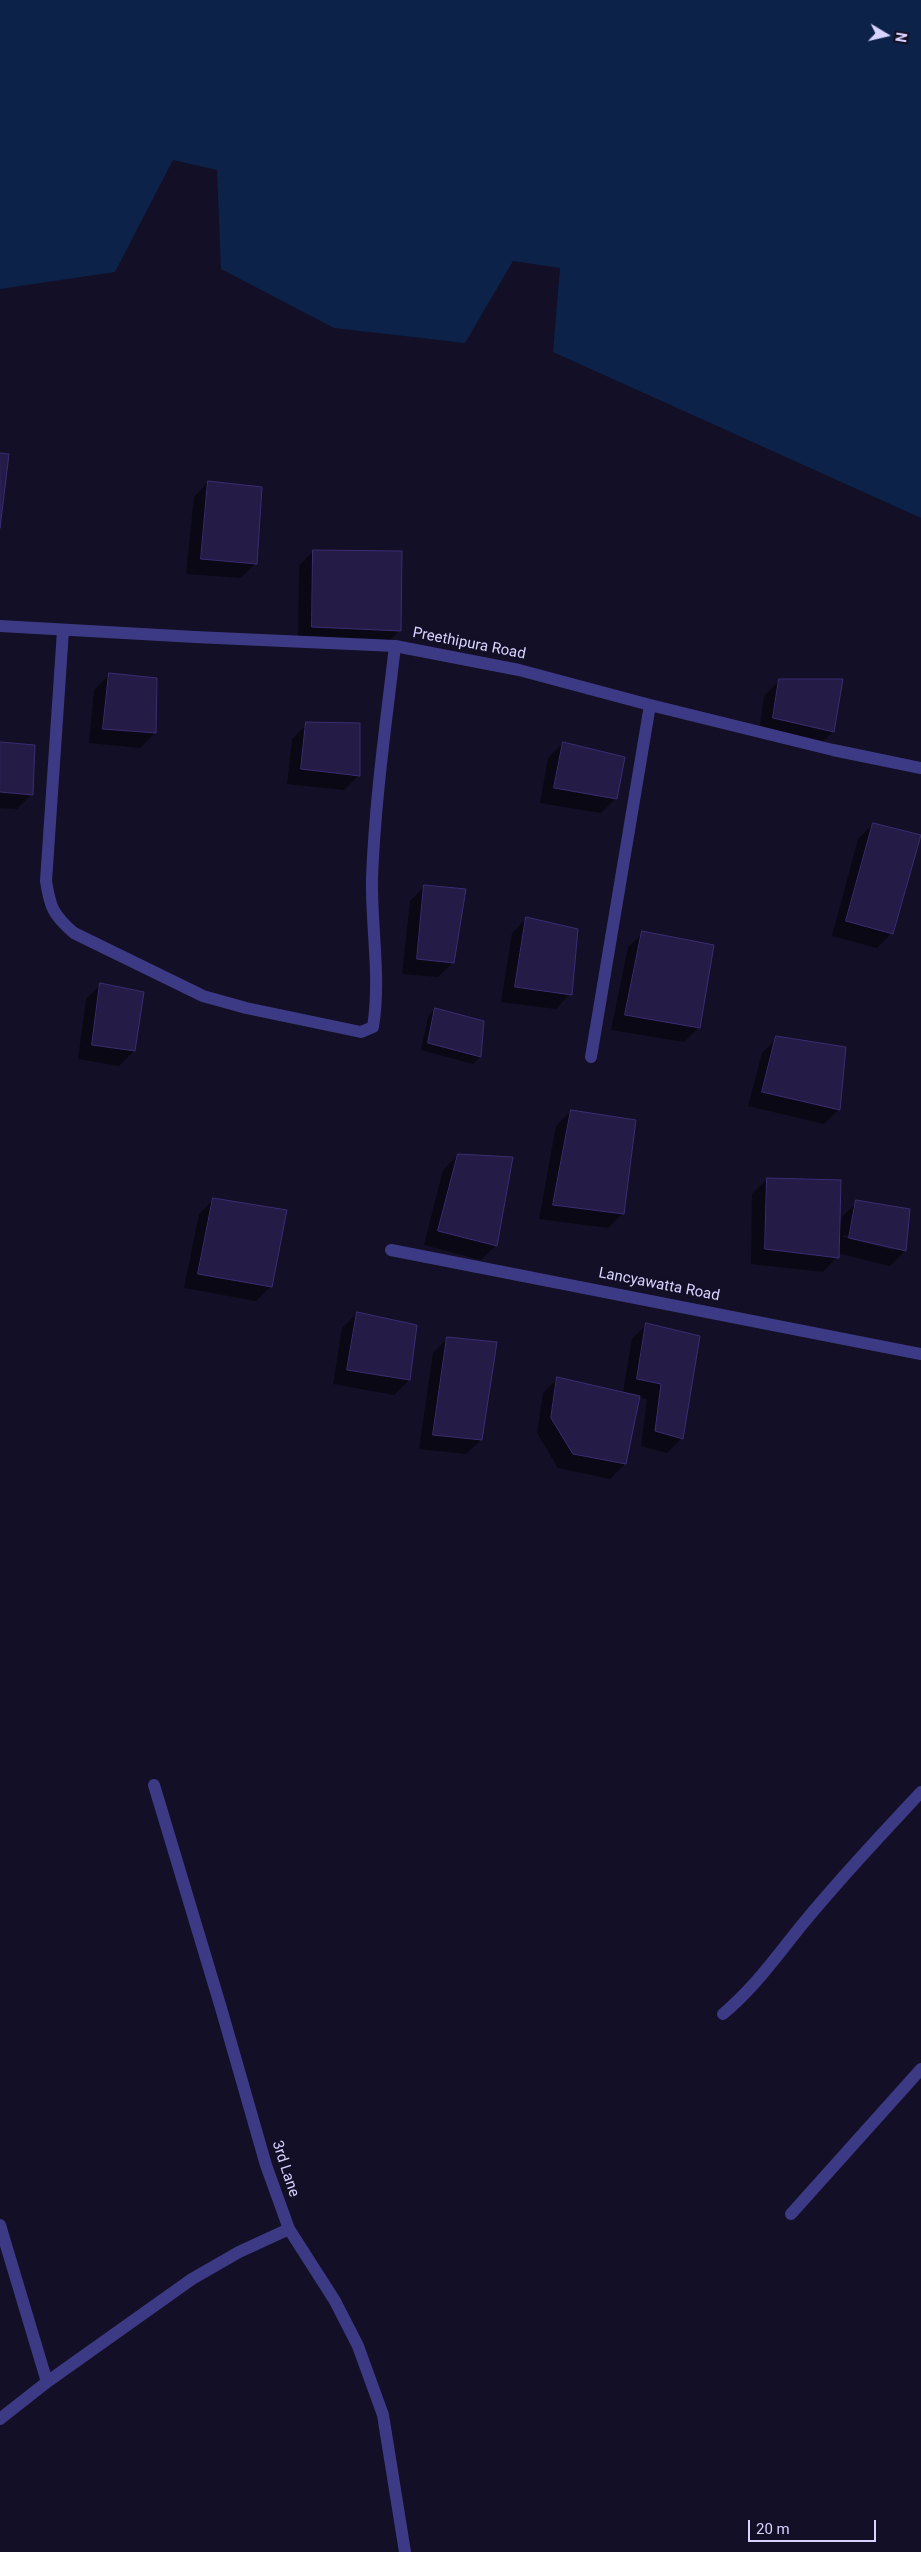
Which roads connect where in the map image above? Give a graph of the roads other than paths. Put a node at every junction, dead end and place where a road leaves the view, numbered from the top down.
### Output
1 (0, 626) edge
2 (63, 631) junction
3 (394, 646) junction
4 (650, 705) junction
5 (921, 768) edge
6 (591, 1057) dead end
7 (391, 1250) dead end
8 (921, 1354) edge
9 (154, 1784) dead end
10 (921, 1792) edge
11 (723, 2014) dead end
12 (921, 2069) edge
13 (791, 2214) dead end
14 (0, 2224) edge
15 (289, 2229) junction
16 (47, 2382) junction
17 (0, 2420) edge
18 (405, 2552) edge

1 - 2 street, Preethipura Road
2 - 3 street, Preethipura Road
2 - 3 street
3 - 4 street, Preethipura Road
4 - 5 street, Preethipura Road
4 - 6 street
7 - 8 street, Lancyawatta Road
9 - 15 street, 3rd Lane
10 - 11 street
12 - 13 street
14 - 16 street
15 - 16 street
15 - 18 street, 3rd Lane
16 - 17 street

